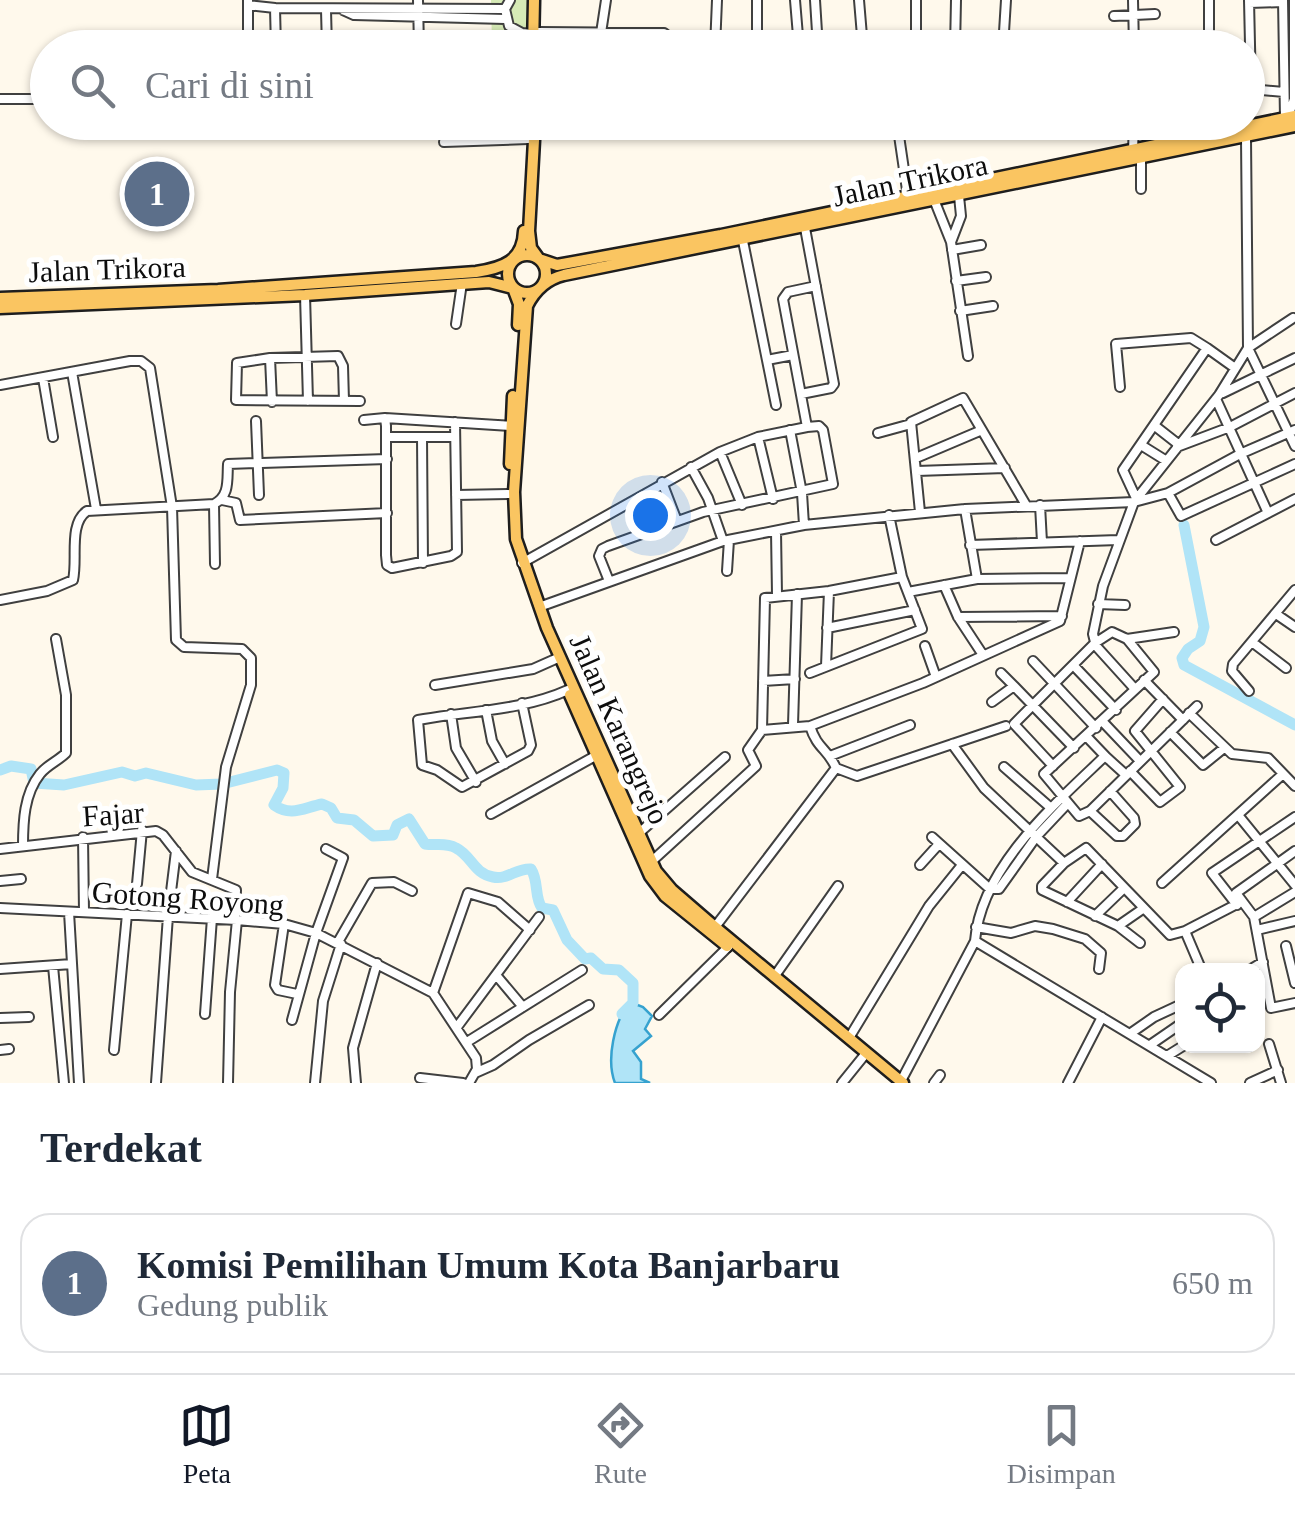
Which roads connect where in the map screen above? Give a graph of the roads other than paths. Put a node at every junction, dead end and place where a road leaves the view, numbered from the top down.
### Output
1 (536, 0) edge
2 (606, 0) edge
3 (716, 0) edge
4 (758, 0) edge
5 (796, 0) edge
6 (815, 0) edge
7 (859, 0) edge
8 (916, 0) edge
9 (956, 0) edge
10 (1006, 0) edge
11 (1133, 0) edge
12 (1208, 0) edge
13 (1294, 0) edge
14 (1249, 1) edge
15 (1283, 1) edge
16 (248, 3) edge
17 (303, 5) edge
18 (275, 8) junction
19 (418, 8) edge
20 (507, 9) edge
21 (326, 10) junction
22 (1133, 14) junction
23 (1155, 14) dead end
24 (1114, 16) dead end
25 (248, 30) edge
26 (276, 30) edge
27 (327, 30) edge
28 (518, 30) edge
29 (531, 30) edge
30 (601, 30) edge
31 (715, 30) edge
32 (757, 30) edge
33 (798, 30) edge
34 (817, 30) edge
35 (862, 30) edge
36 (916, 30) edge
37 (955, 30) edge
38 (1005, 30) edge
39 (1133, 30) edge
40 (1209, 30) edge
41 (1250, 30) edge
42 (1265, 90) edge
43 (1284, 92) junction
44 (0, 98) edge
45 (30, 99) edge
46 (1295, 99) edge
47 (1291, 120) edge
48 (1265, 123) edge
49 (1265, 130) edge
50 (486, 140) edge
51 (528, 140) edge
52 (532, 140) edge
53 (900, 140) edge
54 (1136, 140) edge
55 (1177, 140) edge
56 (1232, 140) edge
57 (1246, 140) edge
58 (444, 142) dead end
59 (1137, 154) junction
60 (1141, 188) dead end
61 (970, 189) junction
62 (959, 196) junction
63 (908, 197) junction
64 (935, 202) junction
65 (805, 228) junction
66 (743, 241) junction
67 (981, 245) dead end
68 (952, 246) junction
69 (539, 260) junction
70 (513, 261) junction
71 (986, 276) dead end
72 (956, 281) junction
73 (462, 283) junction
74 (816, 286) junction
75 (512, 288) junction
76 (538, 290) junction
77 (305, 295) junction
78 (0, 298) edge
79 (45, 301) junction
80 (993, 306) dead end
81 (0, 308) edge
82 (960, 311) junction
83 (1293, 318) edge
84 (456, 324) dead end
85 (1207, 348) junction
86 (1248, 348) junction
87 (307, 355) junction
88 (793, 355) junction
89 (968, 356) dead end
90 (270, 358) junction
91 (1295, 358) edge
92 (767, 360) junction
93 (1235, 368) junction
94 (72, 372) junction
95 (1262, 373) junction
96 (44, 378) junction
97 (0, 385) edge
98 (1120, 386) dead end
99 (1295, 392) edge
100 (801, 394) junction
101 (1217, 397) junction
102 (344, 401) junction
103 (272, 402) junction
104 (308, 402) junction
105 (360, 402) dead end
106 (1276, 403) junction
107 (776, 405) dead end
108 (385, 418) junction
109 (364, 420) dead end
110 (256, 421) dead end
111 (455, 422) junction
112 (911, 424) junction
113 (512, 426) junction
114 (1155, 426) junction
115 (807, 427) junction
116 (1230, 427) junction
117 (790, 430) junction
118 (982, 430) junction
119 (1292, 431) edge
120 (878, 432) dead end
121 (53, 437) dead end
122 (388, 437) junction
123 (422, 437) junction
124 (454, 437) junction
125 (758, 437) junction
126 (1142, 445) junction
127 (1177, 446) junction
128 (1295, 446) edge
129 (720, 452) junction
130 (1240, 454) junction
131 (916, 458) junction
132 (387, 459) junction
133 (1165, 460) junction
134 (258, 464) junction
135 (1295, 464) edge
136 (691, 467) junction
137 (1005, 468) junction
138 (917, 470) junction
139 (662, 482) junction
140 (1254, 482) junction
141 (802, 493) junction
142 (1168, 493) junction
143 (259, 494) dead end
144 (508, 494) junction
145 (456, 495) junction
146 (773, 498) junction
147 (1295, 499) edge
148 (1135, 500) junction
149 (218, 502) junction
150 (742, 504) junction
151 (1026, 505) junction
152 (1040, 505) junction
153 (172, 507) junction
154 (96, 509) junction
155 (965, 509) junction
156 (712, 510) junction
157 (920, 512) junction
158 (387, 513) junction
159 (1268, 513) junction
160 (890, 515) junction
161 (677, 521) junction
162 (804, 525) junction
163 (776, 531) junction
164 (726, 540) junction
165 (1080, 540) junction
166 (1118, 540) junction
167 (1216, 540) dead end
168 (1042, 542) junction
169 (970, 544) junction
170 (522, 562) junction
171 (422, 563) junction
172 (215, 564) dead end
173 (728, 571) dead end
174 (902, 577) junction
175 (1068, 578) junction
176 (977, 579) junction
177 (609, 581) junction
178 (944, 585) junction
179 (1295, 590) edge
180 (829, 591) junction
181 (908, 592) junction
182 (797, 594) junction
183 (777, 595) junction
184 (0, 600) edge
185 (1098, 604) junction
186 (1125, 605) dead end
187 (539, 607) junction
188 (916, 610) junction
189 (1276, 614) junction
190 (1062, 616) junction
191 (958, 617) junction
192 (827, 628) junction
193 (1295, 628) edge
194 (1174, 632) dead end
195 (56, 639) dead end
196 (1126, 640) junction
197 (1252, 642) junction
198 (1095, 643) junction
199 (925, 646) dead end
200 (982, 655) junction
201 (557, 658) junction
202 (1033, 661) dead end
203 (826, 666) junction
204 (1075, 666) junction
205 (1286, 668) dead end
206 (810, 673) dead end
207 (1001, 673) dead end
208 (936, 677) junction
209 (795, 679) junction
210 (1144, 680) junction
211 (763, 681) junction
212 (436, 686) dead end
213 (1014, 686) junction
214 (1054, 686) junction
215 (1134, 688) junction
216 (568, 690) junction
217 (1249, 691) dead end
218 (1163, 700) junction
219 (992, 702) dead end
220 (522, 703) junction
221 (1033, 706) junction
222 (1197, 706) dead end
223 (486, 710) junction
224 (1116, 710) junction
225 (451, 714) junction
226 (1186, 717) junction
227 (910, 725) dead end
228 (1100, 725) junction
229 (792, 726) junction
230 (810, 726) junction
231 (1006, 726) dead end
232 (762, 730) junction
233 (1170, 732) junction
234 (1087, 737) junction
235 (952, 744) junction
236 (1074, 748) junction
237 (1224, 748) junction
238 (1150, 752) junction
239 (596, 755) junction
240 (830, 756) junction
241 (726, 757) dead end
242 (1108, 759) junction
243 (1140, 761) junction
244 (505, 764) junction
245 (1053, 766) junction
246 (1004, 767) dead end
247 (836, 768) junction
248 (1128, 773) junction
249 (1284, 774) junction
250 (476, 782) junction
251 (1295, 786) edge
252 (1110, 791) junction
253 (619, 796) junction
254 (1065, 800) junction
255 (1051, 808) junction
256 (1090, 811) junction
257 (491, 814) dead end
258 (1238, 815) junction
259 (1295, 817) edge
260 (142, 830) junction
261 (639, 833) junction
262 (1033, 834) junction
263 (932, 836) dead end
264 (84, 838) junction
265 (1258, 841) junction
266 (940, 844) junction
267 (22, 846) junction
268 (0, 849) edge
269 (326, 849) dead end
270 (176, 851) junction
271 (1295, 852) edge
272 (652, 861) junction
273 (1064, 863) junction
274 (1102, 864) junction
275 (1278, 864) junction
276 (962, 865) junction
277 (920, 866) dead end
278 (21, 879) dead end
279 (212, 879) junction
280 (0, 882) edge
281 (137, 884) dead end
282 (1162, 884) dead end
283 (838, 886) dead end
284 (1123, 888) junction
285 (990, 889) junction
286 (1295, 889) edge
287 (412, 891) dead end
288 (1066, 902) junction
289 (1239, 903) junction
290 (0, 908) edge
291 (1144, 908) junction
292 (69, 912) junction
293 (84, 912) junction
294 (127, 914) junction
295 (168, 916) junction
296 (1096, 916) junction
297 (539, 917) dead end
298 (1254, 917) junction
299 (212, 918) junction
300 (236, 920) junction
301 (1295, 921) edge
302 (284, 924) junction
303 (1118, 926) junction
304 (715, 927) junction
305 (976, 927) junction
306 (530, 930) junction
307 (1256, 930) junction
308 (1185, 931) junction
309 (316, 933) junction
310 (974, 941) junction
311 (340, 943) junction
312 (1140, 943) dead end
313 (1286, 946) dead end
314 (728, 947) junction
315 (747, 958) junction
316 (1263, 962) joint
317 (377, 963) junction
318 (1199, 963) edge
319 (72, 964) junction
320 (52, 966) junction
321 (1099, 968) dead end
322 (0, 969) edge
323 (582, 970) dead end
324 (496, 975) junction
325 (774, 977) junction
326 (1295, 982) edge
327 (298, 994) junction
328 (433, 994) junction
329 (1295, 1003) edge
330 (589, 1005) dead end
331 (524, 1007) junction
332 (1175, 1007) edge
333 (205, 1014) dead end
334 (658, 1015) dead end
335 (28, 1016) dead end
336 (1102, 1016) junction
337 (0, 1018) edge
338 (292, 1020) dead end
339 (457, 1027) junction
340 (1175, 1028) edge
341 (1131, 1033) junction
342 (848, 1038) junction
343 (467, 1042) junction
344 (1270, 1044) dead end
345 (1150, 1046) junction
346 (114, 1050) dead end
347 (1175, 1051) edge
348 (1168, 1056) junction
349 (863, 1057) junction
350 (1278, 1070) junction
351 (420, 1078) dead end
352 (471, 1080) edge
353 (899, 1082) edge
354 (64, 1083) edge
355 (80, 1083) edge
356 (156, 1083) edge
357 (228, 1083) edge
358 (316, 1083) edge
359 (356, 1083) edge
360 (842, 1083) edge
361 (1068, 1083) edge
362 (1210, 1083) edge
363 (1250, 1083) edge
364 (1281, 1083) edge

1 - 29 main road
2 - 30 street
3 - 31 street
4 - 32 street
5 - 33 street
6 - 34 street
7 - 35 street
8 - 36 street
9 - 37 street
10 - 38 street
11 - 22 street
12 - 40 street
13 - 46 street
14 - 15 street
14 - 41 street
15 - 43 street
16 - 18 street
16 - 25 street
17 - 18 street
17 - 21 street
18 - 26 street
19 - 20 street
19 - 21 street
20 - 28 street
21 - 27 street
22 - 23 street
22 - 24 street
22 - 39 street
42 - 43 street
43 - 47 street
44 - 45 street
46 - 47 street
47 - 48 main road, Jalan Trikora
47 - 49 main road, Jalan Trikora
50 - 58 street
51 - 70 main road
52 - 69 main road
53 - 63 street
54 - 59 street
55 - 59 main road, Jalan Trikora
56 - 59 main road, Jalan Trikora
57 - 86 street
59 - 60 street
59 - 61 main road, Jalan Trikora
61 - 62 main road, Jalan Trikora
61 - 63 main road, Jalan Trikora
62 - 64 main road, Jalan Trikora
62 - 68 street
63 - 69 main road, Jalan Trikora
64 - 65 main road, Jalan Trikora
64 - 68 street
65 - 66 main road, Jalan Trikora
65 - 74 street
66 - 76 main road, Jalan Trikora
66 - 92 street
67 - 68 street
68 - 72 street
69 - 70 main road
69 - 76 main road
70 - 75 main road
70 - 79 main road, Jalan Trikora
71 - 72 street
72 - 82 street
73 - 75 main road, Jalan Trikora
73 - 77 main road, Jalan Trikora
73 - 84 street
74 - 88 street
74 - 100 street
75 - 76 main road
75 - 113 main road, Jalan Karangrejo
76 - 170 main road, Jalan Karangrejo
77 - 79 main road, Jalan Trikora
77 - 87 street
78 - 79 main road, Jalan Trikora
79 - 81 main road, Jalan Trikora
80 - 82 street
82 - 89 street
83 - 86 street
85 - 93 street
85 - 98 street
85 - 114 street
86 - 93 street
86 - 95 street
87 - 90 street
87 - 102 street
87 - 104 street
88 - 92 street
88 - 100 street
90 - 103 street
90 - 103 street
91 - 95 street
92 - 107 street
93 - 101 street
94 - 96 street
94 - 153 street
94 - 154 street
95 - 101 street
95 - 106 street
96 - 97 street
96 - 121 street
99 - 106 street
100 - 115 street
101 - 116 street
101 - 127 street
102 - 104 street
102 - 105 street
103 - 104 street
106 - 116 street
106 - 119 street
108 - 109 street
108 - 111 street
108 - 122 street
110 - 134 street
111 - 113 street
111 - 124 street
112 - 118 street
112 - 120 street
112 - 131 street
113 - 144 main road, Jalan Karangrejo
114 - 126 street
114 - 127 street
115 - 117 street
115 - 141 street
116 - 127 street
116 - 130 street
117 - 125 street
117 - 141 street
118 - 131 street
118 - 137 street
119 - 128 street
119 - 130 street
122 - 123 street
122 - 132 street
123 - 124 street
123 - 171 street
124 - 145 street
125 - 129 street
125 - 146 street
126 - 133 street
126 - 148 street
127 - 133 street
129 - 136 street
129 - 150 street
130 - 140 street
130 - 142 street
131 - 138 street
132 - 134 street
132 - 158 street
133 - 148 street
134 - 143 street
134 - 149 street
135 - 140 street
136 - 139 street
136 - 156 street
137 - 138 street
137 - 151 street
138 - 157 street
139 - 161 street
139 - 170 street
140 - 142 street
140 - 159 street
141 - 146 street
141 - 162 street
142 - 148 street
144 - 145 street
144 - 201 main road, Jalan Karangrejo
145 - 171 street
146 - 150 street
147 - 159 street
148 - 152 street
148 - 166 street
149 - 153 street
149 - 158 street
149 - 172 street
150 - 156 street
151 - 152 street
151 - 155 street
152 - 168 street
153 - 154 street
153 - 279 street
154 - 184 street
155 - 157 street
155 - 169 street
156 - 161 street
156 - 164 street
157 - 160 street
158 - 171 street
159 - 167 street
160 - 162 street
160 - 174 street
161 - 177 street
162 - 163 street
163 - 164 street
163 - 183 street
164 - 173 street
164 - 177 street
165 - 166 street
165 - 168 street
165 - 175 street
166 - 185 street
168 - 169 street
169 - 176 street
170 - 187 main road, Jalan Karangrejo
174 - 180 street
174 - 181 street
175 - 176 street
175 - 190 street
176 - 178 street
177 - 187 street
178 - 181 street
178 - 191 street
179 - 189 street
180 - 182 street
180 - 192 street
181 - 188 street
182 - 183 street
182 - 209 street
183 - 211 street
185 - 186 street
185 - 198 street
187 - 201 main road, Jalan Karangrejo
188 - 192 street
188 - 203 street
189 - 193 street
189 - 197 street
190 - 191 street
190 - 200 street
191 - 200 street
192 - 203 street
194 - 196 street
195 - 267 street
196 - 198 street
196 - 210 street
197 - 205 street
197 - 217 street
198 - 204 street
198 - 215 street
199 - 208 street
200 - 208 street
201 - 212 street
201 - 216 main road, Jalan Karangrejo
201 - 253 main road, Jalan Karangrejo
202 - 214 street
203 - 206 street
204 - 214 street
204 - 224 street
207 - 213 street
208 - 230 street
209 - 211 street
209 - 229 street
210 - 215 street
210 - 218 street
211 - 232 street
213 - 219 street
213 - 221 street
214 - 221 street
214 - 228 street
215 - 224 street
216 - 220 street
216 - 239 main road, Jalan Karangrejo
218 - 226 street
218 - 238 street
220 - 223 street
220 - 244 street
221 - 236 street
221 - 245 street
222 - 226 street
223 - 225 street
223 - 244 street
224 - 228 street
225 - 250 street
225 - 250 street
226 - 233 street
226 - 237 street
227 - 240 street
228 - 234 street
228 - 243 street
229 - 230 street
229 - 232 street
230 - 240 street
231 - 235 street
232 - 272 street
233 - 237 street
233 - 238 street
234 - 236 street
234 - 242 street
235 - 247 street
235 - 262 street
236 - 245 street
237 - 249 street
238 - 243 street
238 - 248 street
239 - 253 main road, Jalan Karangrejo
239 - 257 street
240 - 247 street
241 - 261 street
242 - 248 street
242 - 254 street
243 - 248 street
244 - 250 street
245 - 254 street
246 - 255 street
247 - 304 street
248 - 252 street
249 - 251 street
249 - 258 street
252 - 256 street
252 - 256 street
253 - 261 main road, Jalan Karangrejo
253 - 314 main road, Jalan Karangrejo
254 - 255 street
254 - 256 street
254 - 262 street
255 - 262 street
258 - 265 street
258 - 282 street
259 - 265 street
260 - 264 street, Fajar
260 - 270 street, Fajar
260 - 281 street
261 - 272 main road, Jalan Karangrejo
262 - 273 street
262 - 285 street
263 - 266 street
264 - 267 street, Fajar
264 - 293 street
265 - 275 street
265 - 289 street
266 - 276 street
266 - 277 street
267 - 268 street, Fajar
269 - 309 street
270 - 279 street, Fajar
270 - 295 street
271 - 275 street
272 - 304 main road, Jalan Karangrejo
273 - 274 street
273 - 288 street
274 - 284 street
274 - 288 street
275 - 286 street
275 - 289 street
276 - 285 street
276 - 342 street
278 - 280 street
279 - 300 street, Fajar
283 - 325 street
284 - 291 street
284 - 296 street
285 - 305 street
286 - 298 street
287 - 311 street
288 - 296 street
289 - 298 street
289 - 308 street
290 - 292 street, Gotong Royong
291 - 303 street
291 - 308 street
292 - 293 street, Gotong Royong
292 - 319 street
293 - 294 street, Gotong Royong
294 - 295 street, Gotong Royong
294 - 346 street
295 - 299 street, Gotong Royong
295 - 356 street
296 - 303 street
297 - 306 street
298 - 307 street
299 - 300 street, Gotong Royong
299 - 333 street
300 - 302 street, Gotong Royong
300 - 357 street
301 - 307 street
302 - 309 street, Gotong Royong
302 - 327 street
303 - 312 street
304 - 315 main road, Jalan Karangrejo
305 - 310 street
305 - 321 street
306 - 324 street
306 - 328 street
307 - 316 street
308 - 318 street
309 - 311 street, Gotong Royong
309 - 327 street
310 - 336 street
310 - 353 street
311 - 317 street, Gotong Royong
311 - 358 street
313 - 326 street
314 - 315 main road, Jalan Karangrejo
314 - 334 street
315 - 325 main road, Jalan Karangrejo
315 - 349 main road, Jalan Karangrejo
316 - 329 street
317 - 328 street, Gotong Royong
317 - 359 street
319 - 320 street
319 - 355 street
320 - 322 street
320 - 354 street
323 - 331 street
324 - 331 street
324 - 339 street
325 - 342 main road, Jalan Karangrejo
327 - 338 street
328 - 339 street, Gotong Royong
330 - 352 street
331 - 343 street
332 - 341 street
335 - 337 street
336 - 341 street
336 - 361 street
339 - 343 street, Gotong Royong
340 - 345 street
341 - 345 street
342 - 353 main road, Jalan Karangrejo
343 - 352 street, Gotong Royong
344 - 350 street
345 - 348 street
347 - 348 street
348 - 362 street
349 - 353 main road, Jalan Karangrejo
349 - 360 street
350 - 363 street
350 - 364 street
351 - 352 street

